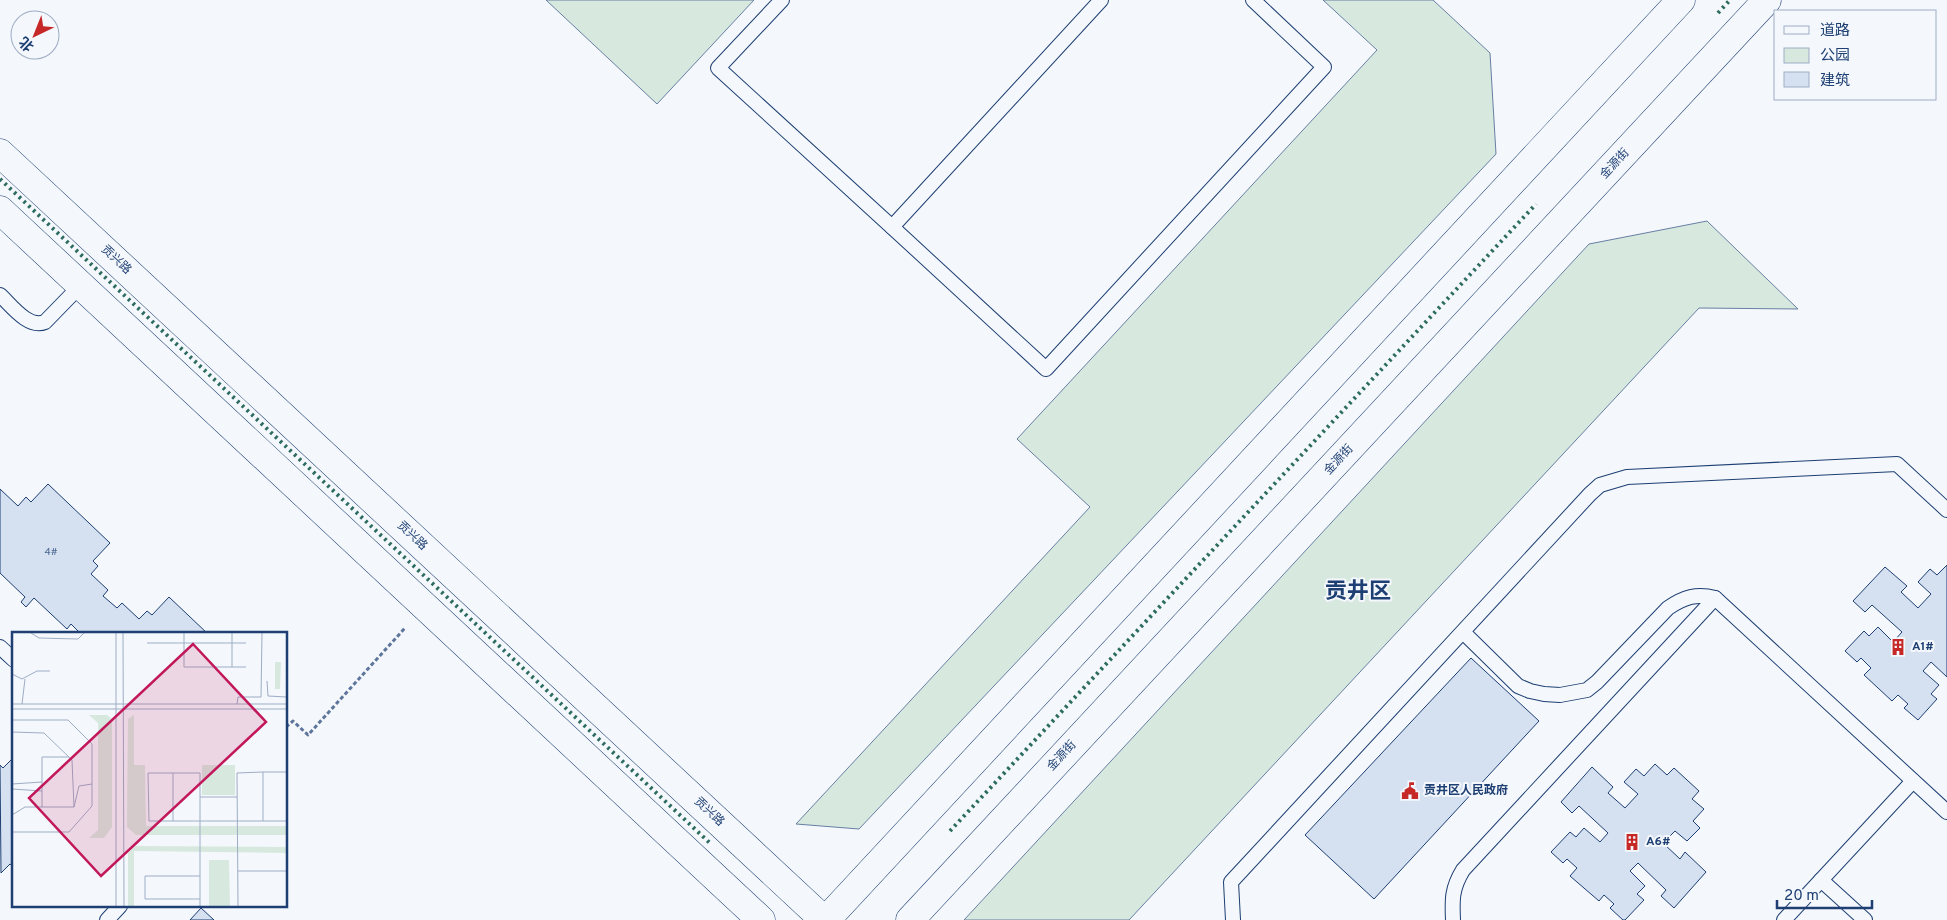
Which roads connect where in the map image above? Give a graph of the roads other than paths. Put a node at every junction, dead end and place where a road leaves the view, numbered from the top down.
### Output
1 (782, 0) edge
2 (1101, 0) edge
3 (1253, 0) edge
4 (1681, 0) edge
5 (1767, 0) edge
6 (0, 153) edge
7 (0, 210) edge
8 (892, 227) junction
9 (81, 285) junction
10 (0, 294) edge
11 (1947, 510) edge
12 (1715, 598) junction
13 (1463, 632) junction
14 (0, 647) edge
15 (12, 658) edge
16 (1914, 781) junction
17 (1947, 812) edge
18 (1821, 880) junction
19 (118, 908) edge
20 (107, 920) edge
21 (761, 920) edge
22 (825, 920) edge
23 (910, 920) edge
24 (1233, 920) edge
25 (1453, 920) edge
26 (1784, 920) edge
27 (1865, 920) edge

1 - 8 lane
2 - 8 lane
3 - 8 lane
4 - 22 main road
5 - 23 main road, 金源街
6 - 22 main road, 贡兴路
7 - 9 main road
9 - 10 lane
9 - 21 main road
11 - 13 lane
12 - 13 lane
12 - 16 lane
12 - 25 lane
13 - 24 lane
14 - 15 lane
16 - 17 lane
16 - 18 lane
18 - 26 lane
18 - 27 lane
19 - 20 lane

